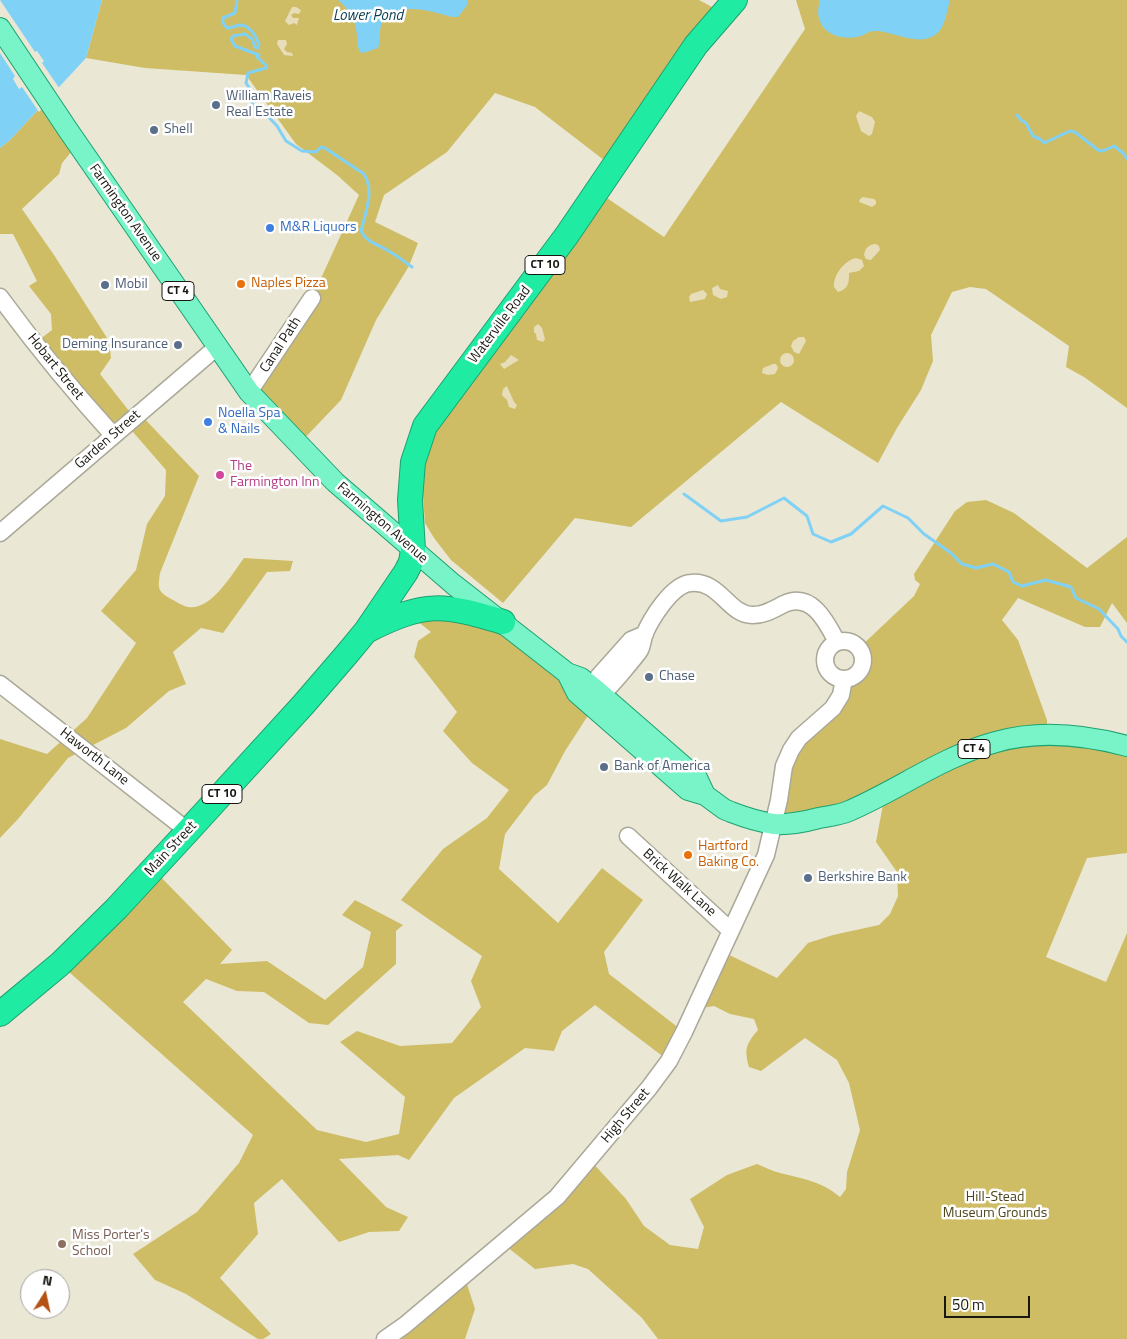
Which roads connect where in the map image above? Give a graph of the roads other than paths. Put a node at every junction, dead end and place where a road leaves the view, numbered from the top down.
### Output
1 (734, 0) edge
2 (0, 28) edge
3 (0, 297) edge
4 (312, 298) dead end
5 (217, 348) junction
6 (249, 392) junction
7 (113, 435) junction
8 (0, 533) edge
9 (413, 550) junction
10 (503, 622) junction
11 (366, 630) junction
12 (837, 642) junction
13 (567, 674) junction
14 (844, 679) junction
15 (0, 684) edge
16 (596, 690) junction
17 (1127, 746) edge
18 (705, 795) junction
19 (774, 824) junction
20 (188, 831) junction
21 (628, 836) dead end
22 (730, 930) junction
23 (0, 1014) edge
24 (385, 1339) edge

1 - 9 highway, Waterville Road / CT 10
2 - 5 main road, Farmington Avenue / CT 4
3 - 7 street, Hobart Street
4 - 6 street, Canal Path
5 - 6 main road, Farmington Avenue / CT 4
5 - 7 street, Garden Street
6 - 9 main road, Farmington Avenue / CT 4
7 - 8 street, Garden Street
9 - 10 main road, Farmington Avenue / CT 4
9 - 11 highway, Main Street / CT 10
10 - 11 highway
10 - 13 main road, Farmington Avenue / CT 4
11 - 20 highway, Main Street / CT 10
12 - 14 street
12 - 14 street
12 - 16 street
13 - 16 main road, Farmington Avenue / CT 4
13 - 18 main road, Farmington Avenue / CT 4
14 - 19 street, High Street
15 - 20 street, Haworth Lane
16 - 18 main road, Farmington Avenue / CT 4
17 - 19 main road, Farmington Avenue / CT 4
18 - 19 main road, Farmington Avenue / CT 4
19 - 22 street, High Street
20 - 23 highway, Main Street / CT 10
21 - 22 street, Brick Walk Lane
22 - 24 street, High Street

